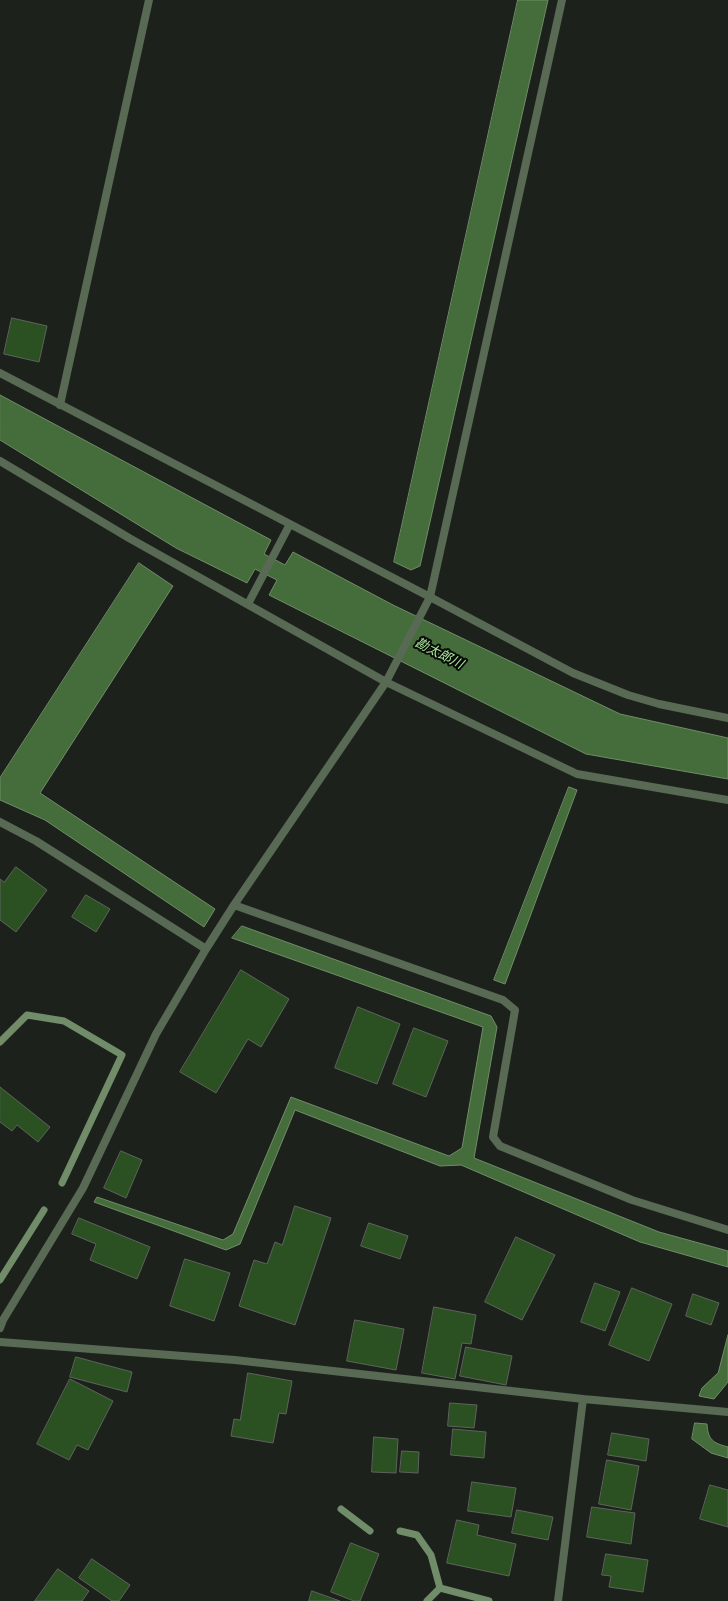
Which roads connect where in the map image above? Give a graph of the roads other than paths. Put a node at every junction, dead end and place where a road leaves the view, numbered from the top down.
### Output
1 (149, 0) edge
2 (562, 0) edge
3 (0, 374) edge
4 (60, 405) junction
5 (0, 461) edge
6 (290, 524) junction
7 (430, 597) junction
8 (248, 604) junction
9 (386, 682) junction
10 (728, 718) edge
11 (728, 800) edge
12 (0, 822) edge
13 (234, 904) junction
14 (206, 949) junction
15 (728, 1230) edge
16 (0, 1328) edge
17 (0, 1342) edge
18 (583, 1399) junction
19 (728, 1412) edge
20 (558, 1601) edge

1 - 4 street
2 - 7 street
3 - 4 street
4 - 6 street
5 - 8 street
6 - 7 street
6 - 8 street
7 - 9 street
7 - 10 street
8 - 9 street
9 - 11 street
9 - 13 street
12 - 14 street
13 - 14 street
13 - 15 street
14 - 16 street
17 - 18 street
18 - 19 street
18 - 20 street

